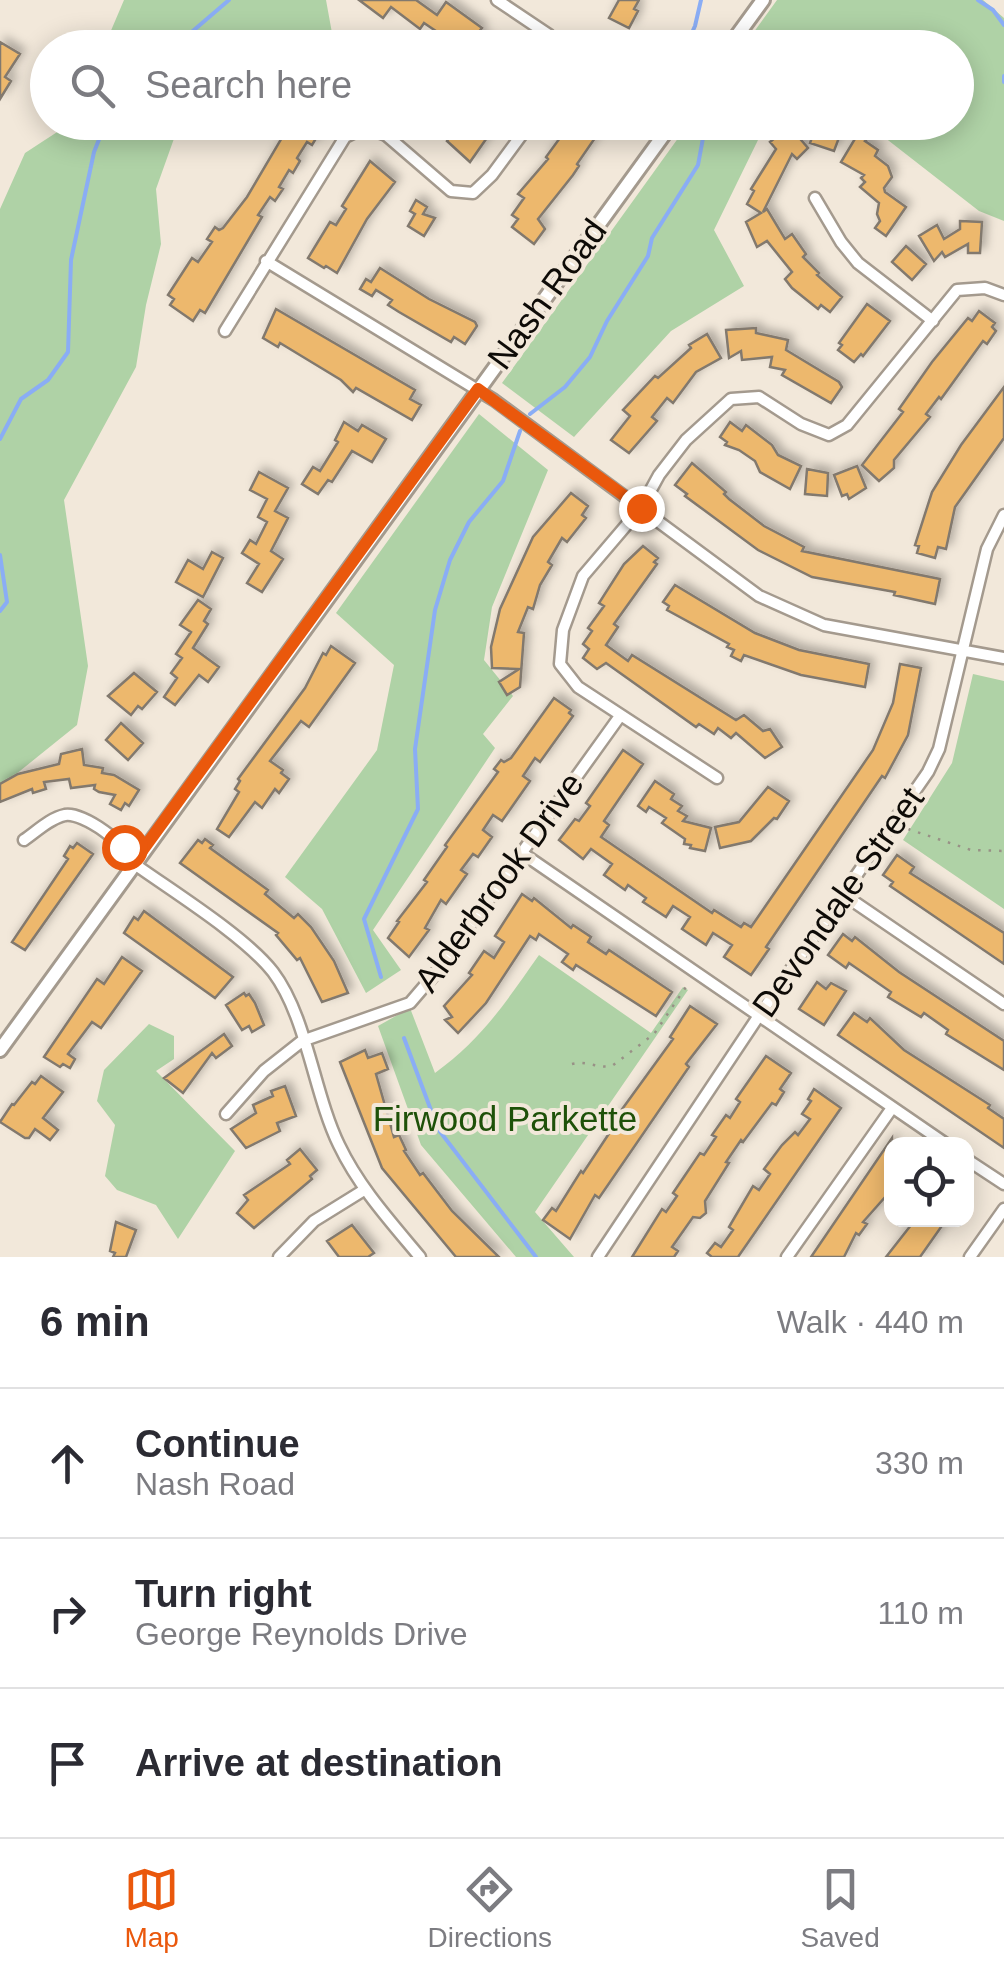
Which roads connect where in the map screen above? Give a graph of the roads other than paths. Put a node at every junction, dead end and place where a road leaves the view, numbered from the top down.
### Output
1 (763, 0) edge
2 (503, 2) edge
3 (538, 30) edge
4 (741, 30) edge
5 (343, 140) edge
6 (392, 140) edge
7 (518, 140) edge
8 (661, 140) edge
9 (815, 198) dead end
10 (266, 261) junction
11 (1004, 295) edge
12 (933, 321) junction
13 (225, 331) dead end
14 (478, 389) junction
15 (641, 508) junction
16 (1004, 515) edge
17 (961, 648) junction
18 (1004, 658) edge
19 (620, 716) junction
20 (718, 778) dead end
21 (24, 840) dead end
22 (522, 853) junction
23 (134, 862) junction
24 (844, 895) junction
25 (1004, 1004) edge
26 (758, 1017) junction
27 (302, 1041) junction
28 (0, 1050) edge
29 (892, 1108) junction
30 (226, 1114) dead end
31 (936, 1137) edge
32 (974, 1164) edge
33 (1004, 1184) edge
34 (364, 1190) junction
35 (1004, 1208) edge
36 (279, 1257) edge
37 (420, 1257) edge
38 (598, 1257) edge
39 (787, 1257) edge
40 (970, 1257) edge

1 - 4 street
2 - 3 street
5 - 10 street
6 - 7 street
8 - 14 street, Nash Road
9 - 12 street
10 - 13 street
10 - 14 street
11 - 12 street
12 - 15 street
14 - 15 street
14 - 23 street, Nash Road
15 - 17 street
15 - 19 street
16 - 17 street, Devondale Street
17 - 18 street
17 - 24 street, Devondale Street
19 - 20 street
19 - 22 street, Alderbrook Drive
21 - 23 street
22 - 26 street
22 - 27 street, Alderbrook Drive
23 - 27 street
23 - 28 street, Nash Road
24 - 25 street
24 - 26 street, Devondale Street
26 - 29 street
26 - 38 street, Devondale Street
27 - 30 street, Alderbrook Drive
27 - 34 street
29 - 31 street
29 - 39 street
32 - 33 street
34 - 36 street
34 - 37 street
35 - 40 street

